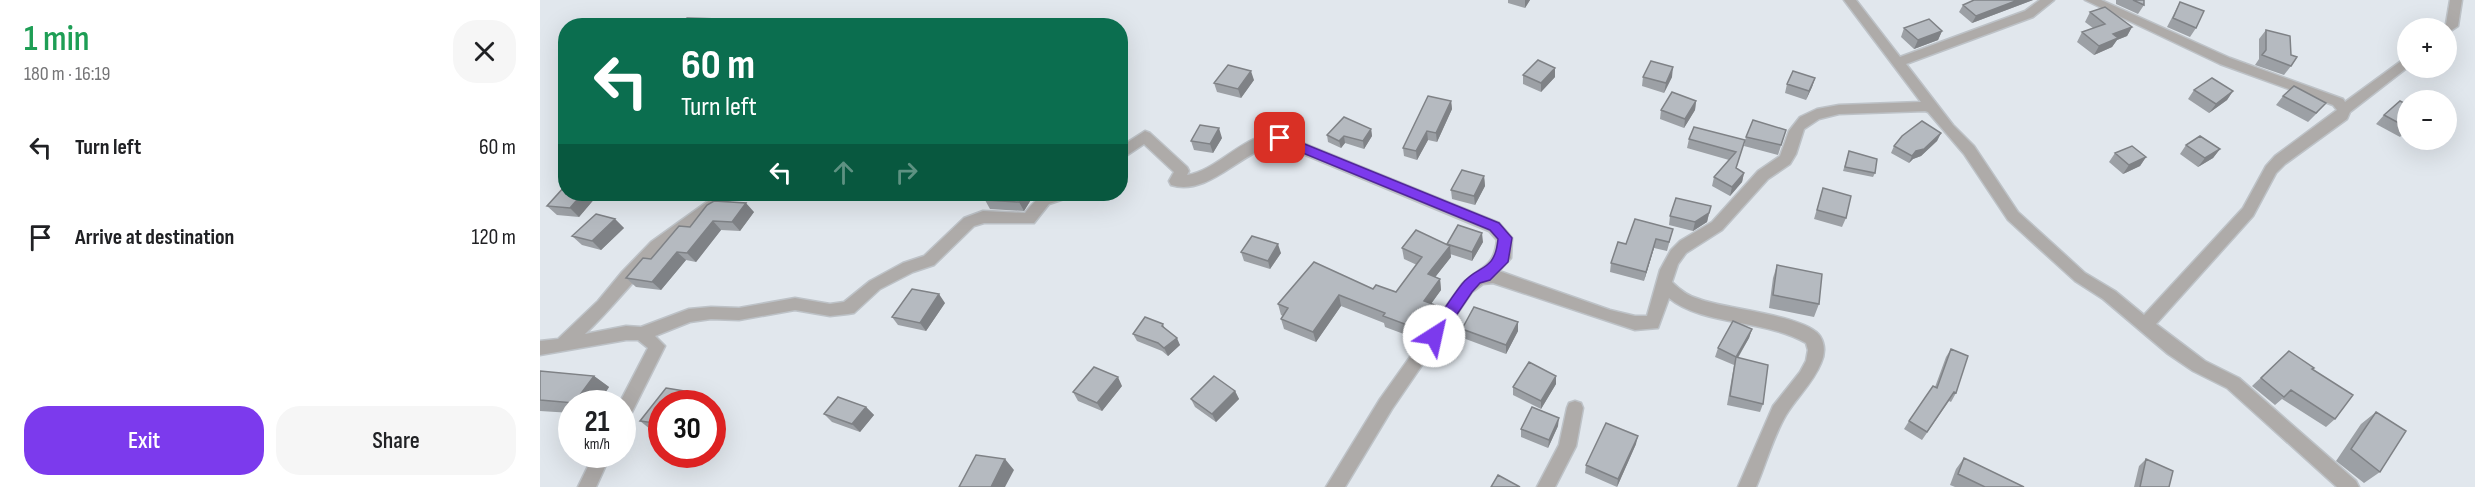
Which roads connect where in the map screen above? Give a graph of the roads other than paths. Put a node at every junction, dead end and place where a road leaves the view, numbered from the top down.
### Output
1 (1850, 0) edge
2 (2048, 0) edge
3 (2091, 0) edge
4 (2456, 0) edge
5 (2453, 18) edge
6 (1898, 62) junction
7 (2397, 69) edge
8 (1932, 107) junction
9 (2344, 110) junction
10 (1128, 149) edge
11 (718, 201) edge
12 (1043, 201) edge
13 (1485, 276) junction
14 (1665, 285) junction
15 (2146, 324) junction
16 (641, 334) junction
17 (562, 345) junction
18 (540, 348) edge
19 (635, 390) edge
20 (1575, 408) dead end
21 (596, 468) edge
22 (587, 487) edge
23 (1335, 487) edge
24 (1546, 487) edge
25 (1747, 487) edge
26 (2350, 487) edge

1 - 6 street
2 - 6 street
3 - 9 street
4 - 5 street
6 - 8 street
7 - 9 street
8 - 14 street
8 - 15 street
9 - 15 street
10 - 13 street
11 - 17 street
12 - 16 street
13 - 14 street
13 - 23 street
14 - 25 street
15 - 26 street
16 - 17 street
16 - 19 street
17 - 18 street
20 - 24 street
21 - 22 street

